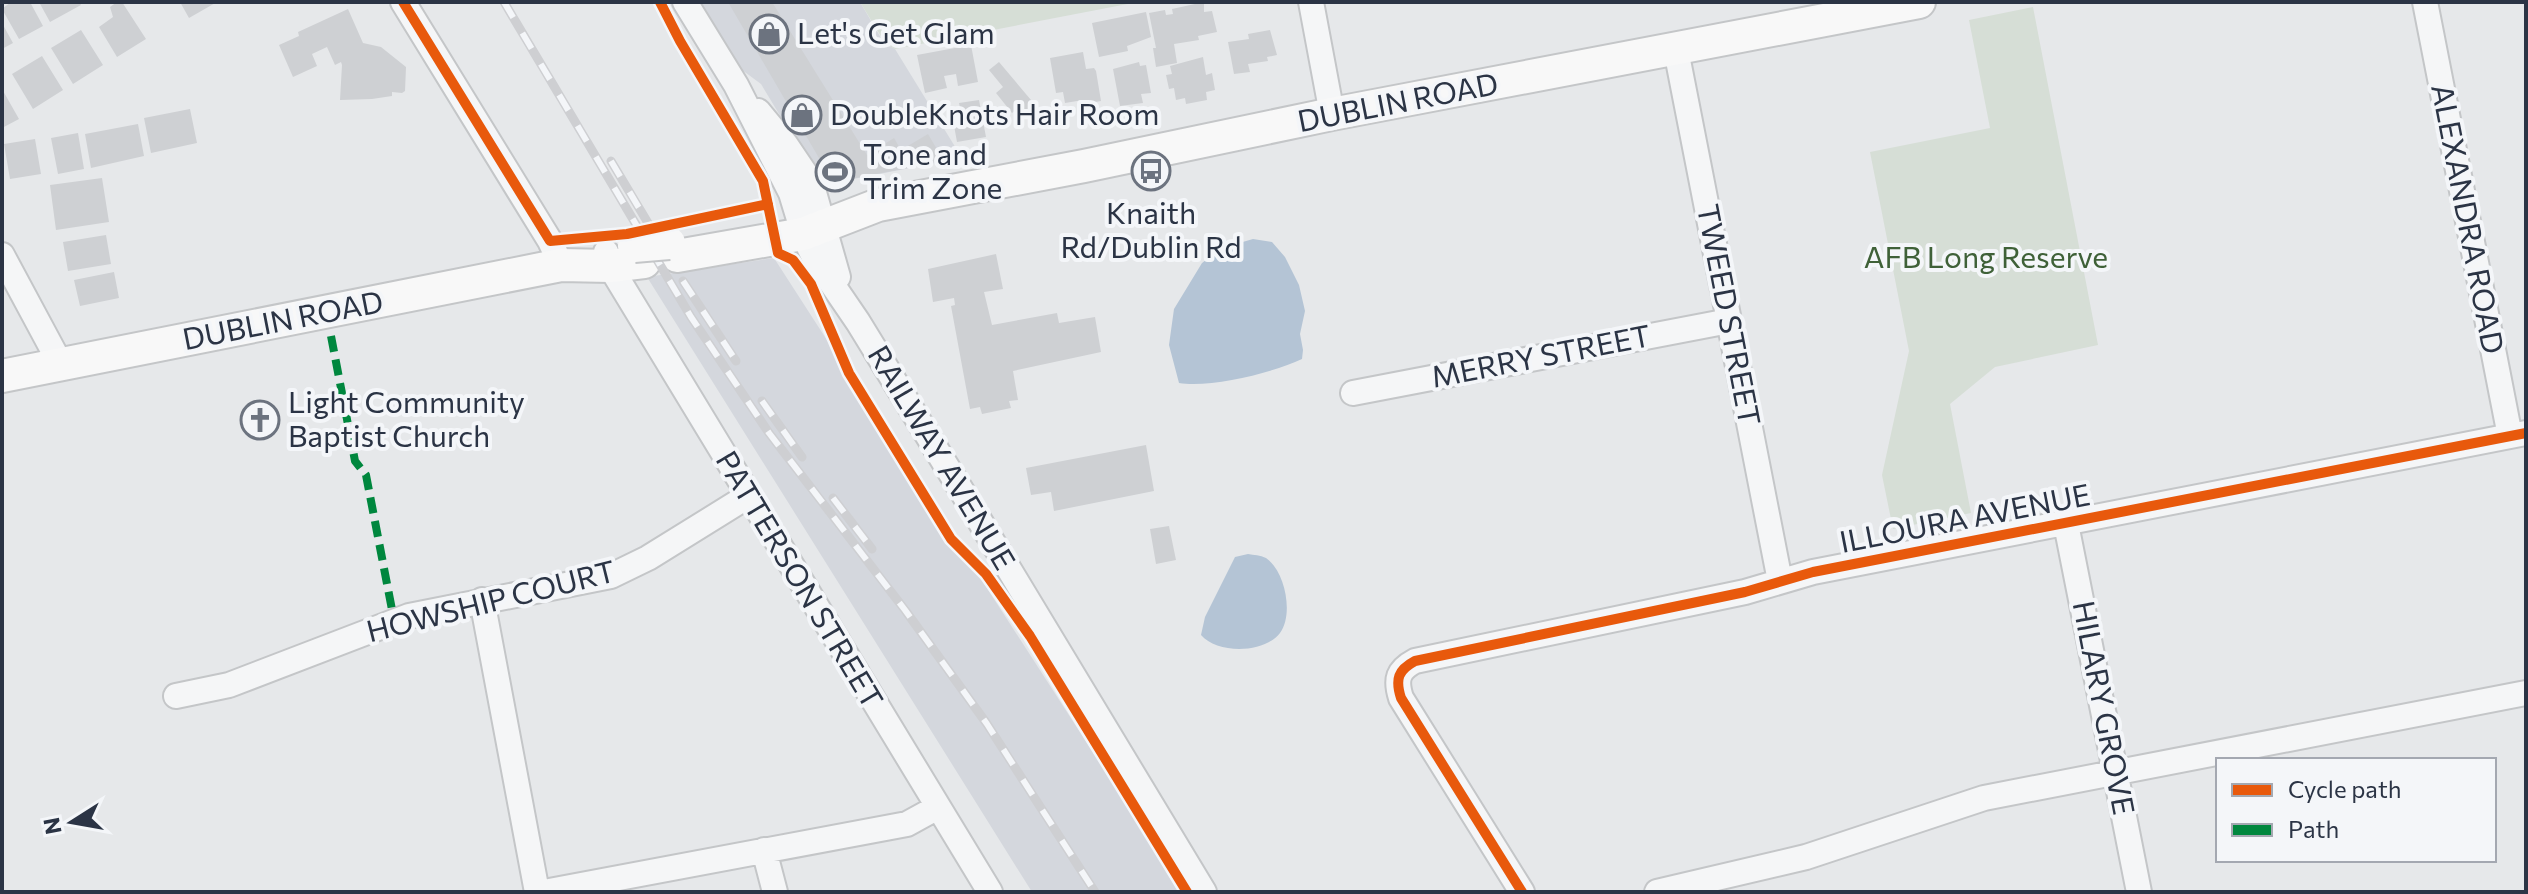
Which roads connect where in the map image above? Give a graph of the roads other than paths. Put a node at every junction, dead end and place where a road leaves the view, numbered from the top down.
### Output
1 (403, 2) edge
2 (685, 2) edge
3 (1311, 2) edge
4 (2425, 2) edge
5 (1907, 3) edge
6 (1676, 50) junction
7 (1332, 114) junction
8 (811, 221) junction
9 (640, 254) junction
10 (2, 255) edge
11 (562, 265) junction
12 (1729, 321) junction
13 (61, 365) junction
14 (2, 376) edge
15 (1353, 393) dead end
16 (2518, 435) edge
17 (748, 496) junction
18 (2066, 524) junction
19 (1780, 581) junction
20 (482, 600) junction
21 (2526, 693) edge
22 (176, 696) dead end
23 (2116, 773) junction
24 (938, 807) junction
25 (764, 850) junction
26 (537, 892) edge
27 (544, 892) edge
28 (775, 892) edge
29 (990, 892) edge
30 (1204, 892) edge
31 (1522, 892) edge
32 (1657, 892) edge
33 (2139, 892) edge

1 - 11 street
2 - 8 street, RAILWAY AVENUE
3 - 7 street
4 - 16 street, ALEXANDRA ROAD
5 - 6 main road, DUBLIN ROAD
6 - 7 main road, DUBLIN ROAD
6 - 12 street, TWEED STREET
7 - 8 main road, DUBLIN ROAD
8 - 9 main road, DUBLIN ROAD
8 - 30 street, RAILWAY AVENUE
9 - 11 main road, DUBLIN ROAD
9 - 17 street, PATTERSON STREET
10 - 13 street
11 - 13 main road, DUBLIN ROAD
12 - 15 street, MERRY STREET
12 - 19 street, TWEED STREET
13 - 14 main road, DUBLIN ROAD
16 - 18 street, ILLOURA AVENUE
17 - 20 street, HOWSHIP COURT
17 - 24 street, PATTERSON STREET
18 - 19 street, ILLOURA AVENUE
18 - 23 street, HILARY GROVE
19 - 31 street, ILLOURA AVENUE
20 - 22 street, HOWSHIP COURT
20 - 26 street
21 - 23 street
23 - 32 street
23 - 33 street, HILARY GROVE
24 - 25 street
24 - 29 street, PATTERSON STREET
25 - 27 street
25 - 28 street

